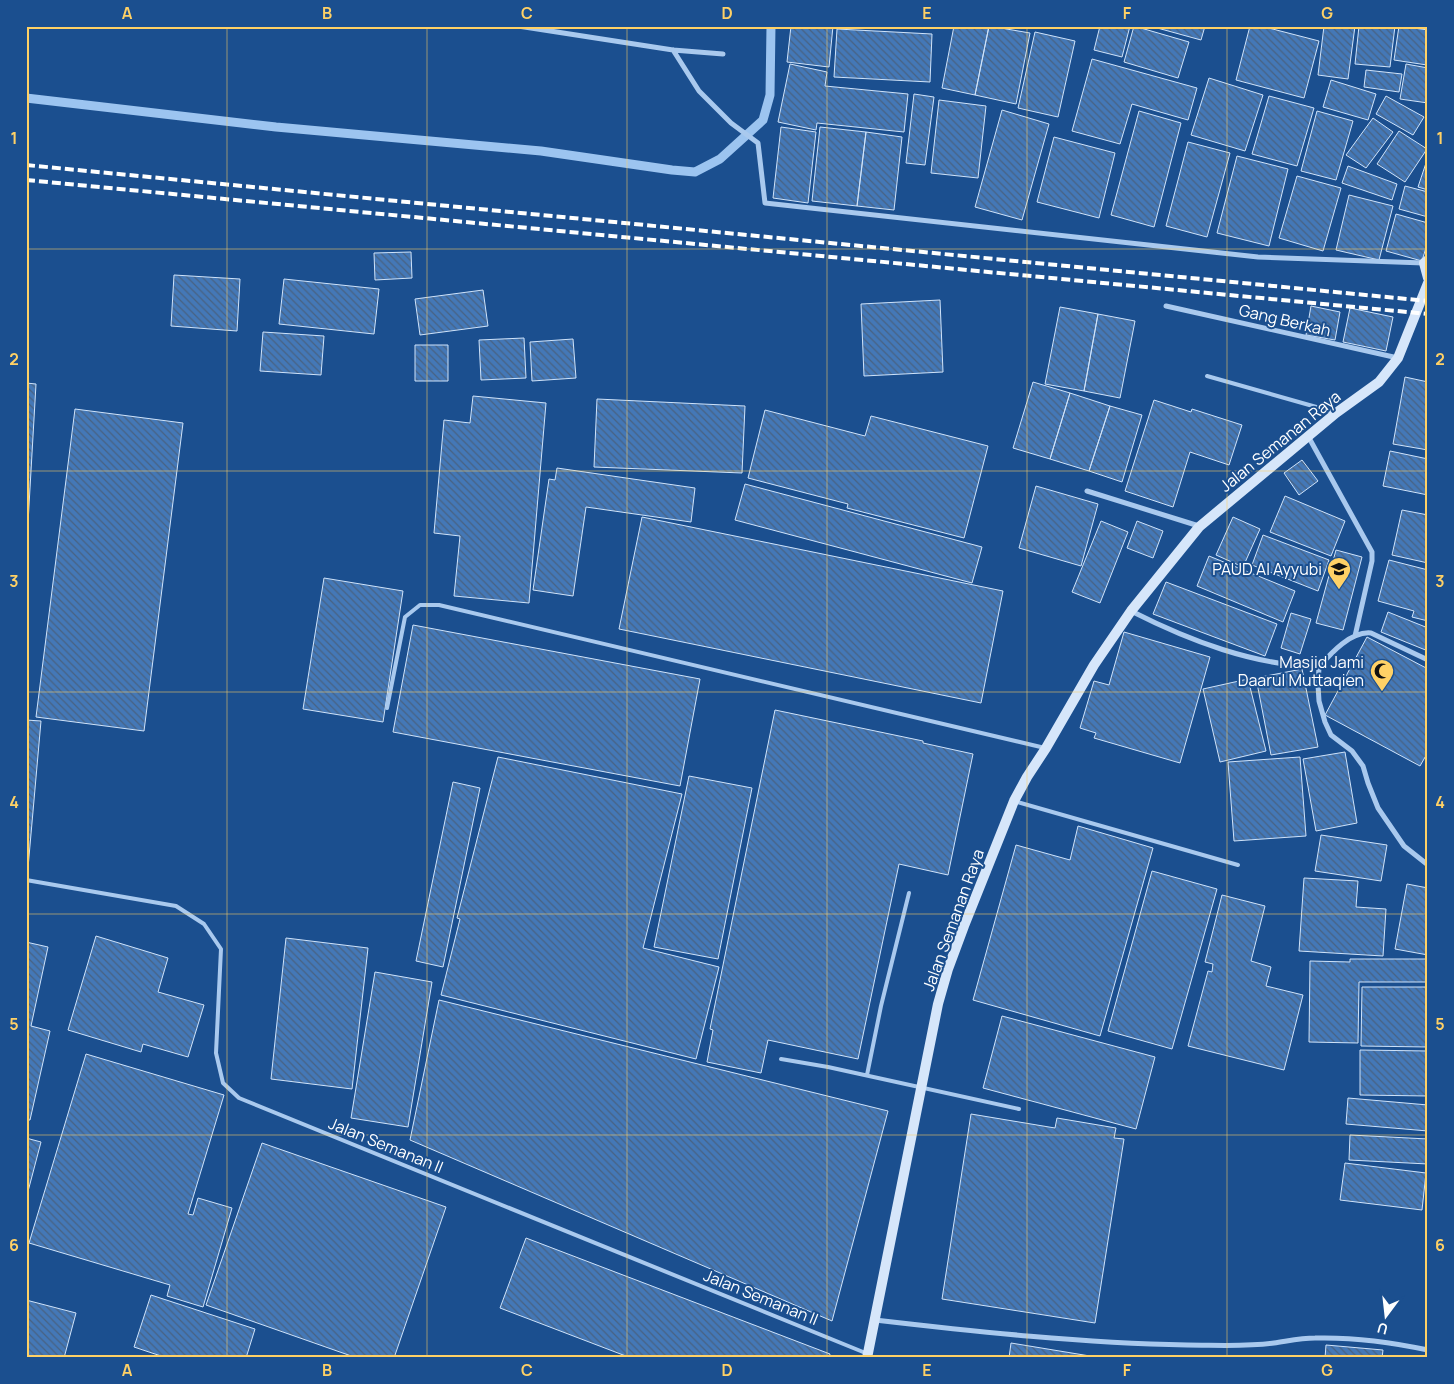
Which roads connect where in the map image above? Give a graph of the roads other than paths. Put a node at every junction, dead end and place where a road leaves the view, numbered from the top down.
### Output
1 (518, 26) edge
2 (674, 50) junction
3 (723, 54) dead end
4 (1426, 262) edge
5 (1428, 278) edge
6 (1428, 283) edge
7 (1166, 306) dead end
8 (1398, 358) junction
9 (1207, 376) dead end
10 (1336, 413) junction
11 (1308, 436) junction
12 (1087, 491) dead end
13 (1199, 527) junction
14 (1131, 611) junction
15 (1355, 636) junction
16 (1428, 660) edge
17 (1320, 667) junction
18 (387, 708) dead end
19 (1046, 748) junction
20 (1014, 801) junction
21 (1238, 865) dead end
22 (1428, 865) edge
23 (26, 880) edge
24 (909, 893) dead end
25 (782, 1059) dead end
26 (866, 1075) junction
27 (921, 1088) junction
28 (1019, 1109) dead end
29 (875, 1320) junction
30 (1428, 1350) edge
31 (867, 1356) edge

1 - 2 street
2 - 3 street
2 - 4 street
4 - 5 street
6 - 8 street, Jalan Semanan Raya
7 - 8 street, Gang Berkah
8 - 10 street, Jalan Semanan Raya
9 - 10 lane
10 - 11 street, Jalan Semanan Raya
11 - 13 street, Jalan Semanan Raya
11 - 15 street
12 - 13 street
13 - 14 street, Jalan Semanan Raya
14 - 17 street
14 - 19 street, Jalan Semanan Raya
15 - 16 street
15 - 17 street
17 - 22 street
18 - 19 lane
19 - 20 street, Jalan Semanan Raya
20 - 21 lane
20 - 27 street, Jalan Semanan Raya
23 - 31 lane, Jalan Semanan II
24 - 26 lane
25 - 26 lane
26 - 27 lane
27 - 28 lane
27 - 29 street, Jalan Semanan Raya
29 - 30 street
29 - 31 street, Jalan Semanan Raya

